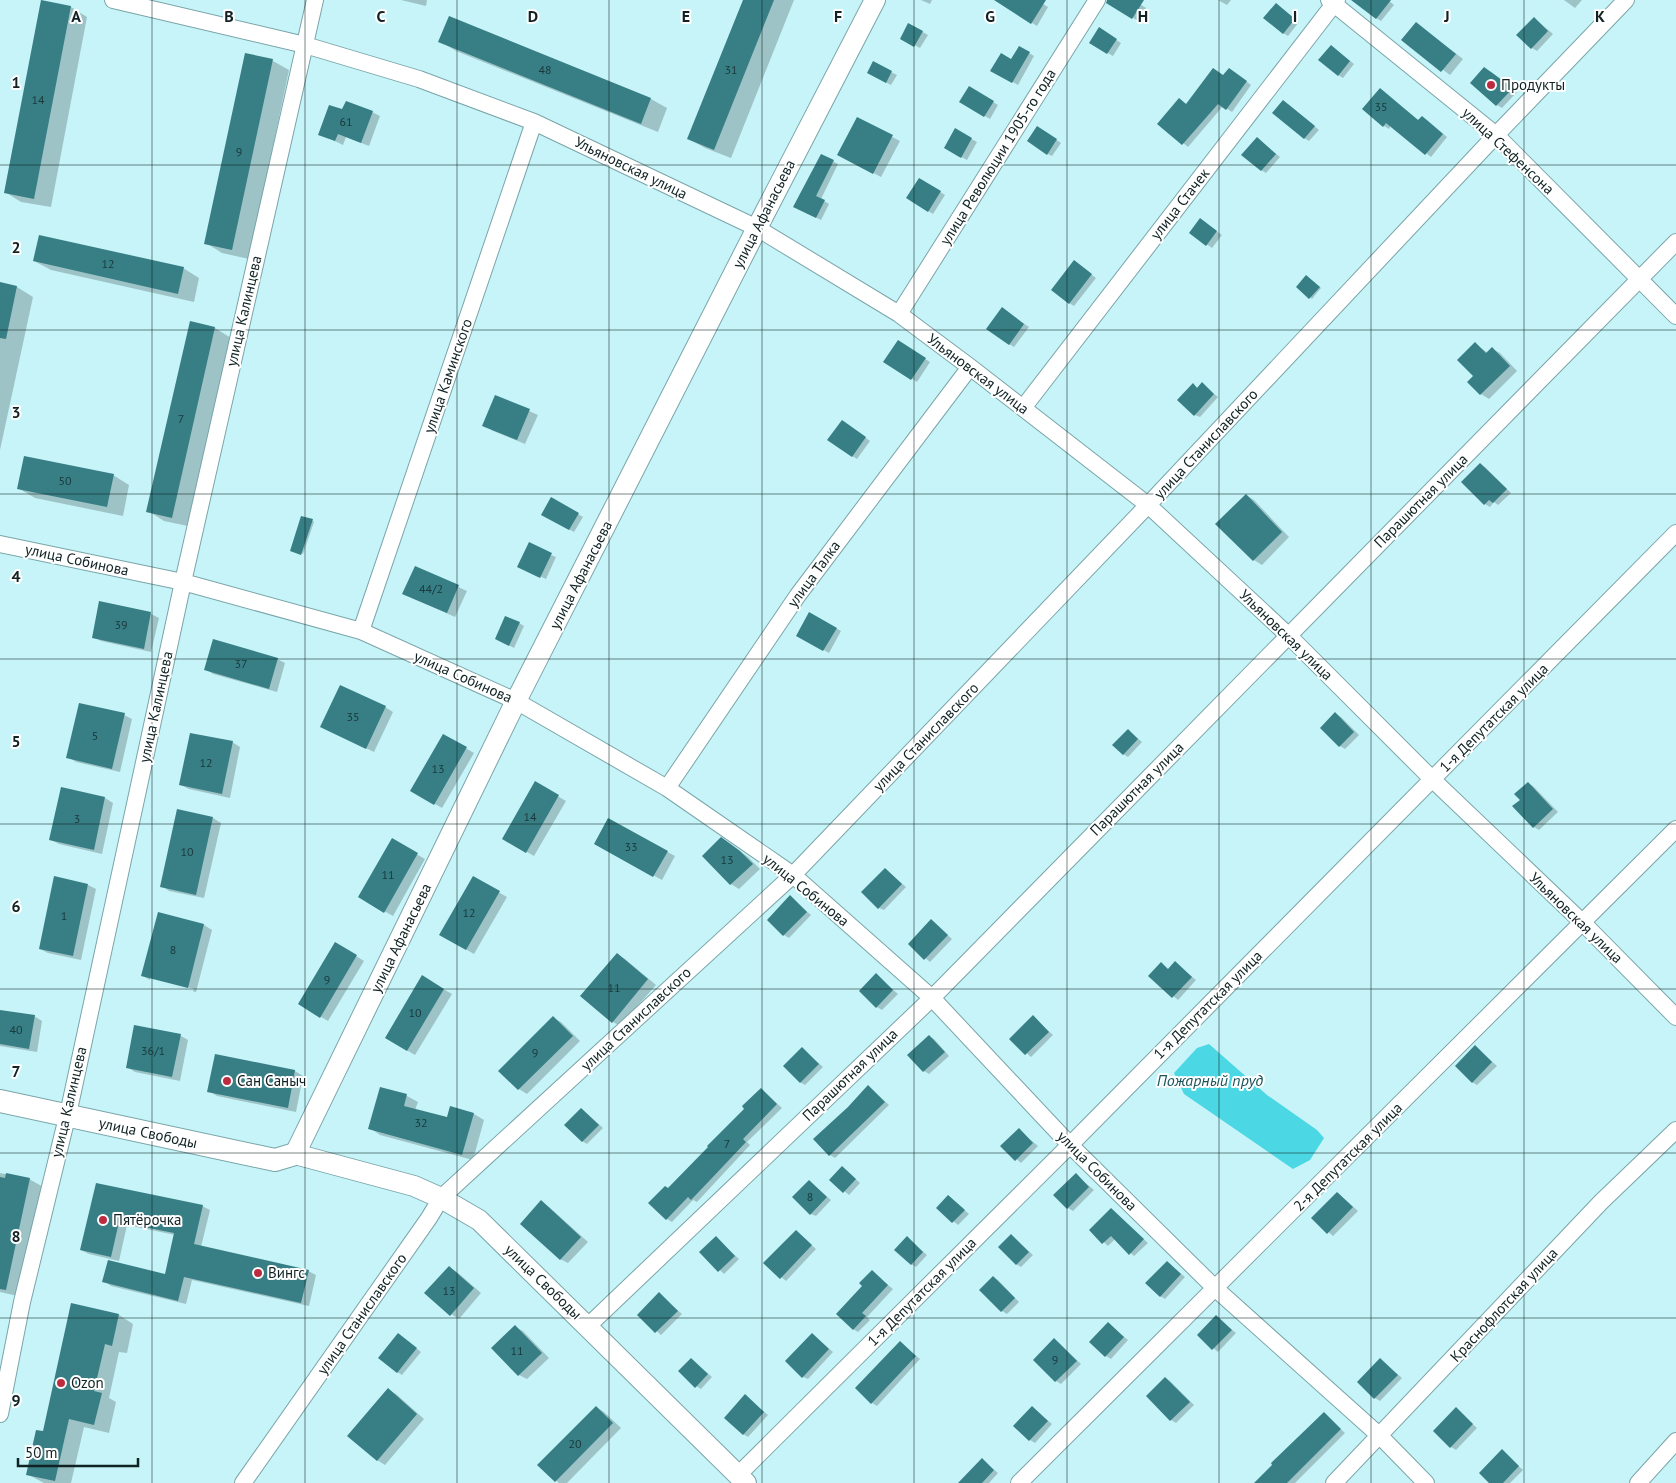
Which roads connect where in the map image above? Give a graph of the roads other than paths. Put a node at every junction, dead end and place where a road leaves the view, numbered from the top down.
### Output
1 (113, 0) edge
2 (315, 0) edge
3 (875, 0) edge
4 (1097, 0) edge
5 (1626, 0) edge
6 (1333, 1) edge
7 (304, 45) junction
8 (534, 122) junction
9 (1496, 135) junction
10 (757, 228) junction
11 (1676, 242) edge
12 (1640, 280) junction
13 (898, 314) junction
14 (1676, 316) edge
15 (970, 366) junction
16 (1023, 408) junction
17 (1148, 505) junction
18 (1676, 533) edge
19 (0, 544) edge
20 (183, 582) junction
21 (361, 631) junction
22 (1288, 636) junction
23 (516, 701) junction
24 (1433, 780) junction
25 (667, 788) junction
26 (1676, 829) edge
27 (793, 875) junction
28 (1583, 924) junction
29 (932, 998) junction
30 (1676, 1018) edge
31 (0, 1089) edge
32 (0, 1101) edge
33 (69, 1110) junction
34 (1676, 1130) edge
35 (1070, 1145) junction
36 (295, 1154) junction
37 (441, 1198) junction
38 (1216, 1289) junction
39 (588, 1326) junction
40 (0, 1414) edge
41 (1380, 1436) junction
42 (1676, 1441) edge
43 (742, 1479) edge
44 (243, 1483) edge
45 (1019, 1483) edge
46 (1334, 1483) edge
47 (1426, 1483) edge
48 (1638, 1483) edge

1 - 7 street, Ульяновская улица
2 - 7 street, улица Калинцева
3 - 10 street, улица Афанасьева
4 - 13 street, улица Революции 1905-го года
5 - 9 street, улица Станиславского
6 - 9 street, улица Стефенсона
6 - 16 street, улица Стачек
7 - 8 street, Ульяновская улица
7 - 20 street, улица Калинцева
8 - 10 street, Ульяновская улица
8 - 21 street, улица Каминского
9 - 12 street, улица Стефенсона
9 - 17 street, улица Станиславского
10 - 13 street, Ульяновская улица
10 - 23 street, улица Афанасьева
11 - 12 street, Парашютная улица
12 - 14 street, улица Стефенсона
12 - 22 street, Парашютная улица
13 - 15 street, Ульяновская улица
15 - 16 street, Ульяновская улица
15 - 25 street, улица Талка
16 - 17 street, Ульяновская улица
17 - 22 street, Ульяновская улица
17 - 27 street, улица Станиславского
18 - 24 street, 1-я Депутатская улица
19 - 20 street, улица Собинова
20 - 21 street, улица Собинова
20 - 33 street, улица Калинцева
21 - 23 street, улица Собинова
22 - 24 street, Ульяновская улица
22 - 29 street, Парашютная улица
23 - 25 street, улица Собинова
23 - 36 street, улица Афанасьева
24 - 28 street, Ульяновская улица
24 - 35 street, 1-я Депутатская улица
25 - 27 street, улица Собинова
26 - 28 street, 2-я Депутатская улица
27 - 29 street, улица Собинова
27 - 37 street, улица Станиславского
28 - 30 street, Ульяновская улица
28 - 38 street, 2-я Депутатская улица
29 - 35 street, улица Собинова
29 - 39 street, Парашютная улица
31 - 33 main road, улица Свободы
32 - 33 main road, улица Свободы
33 - 36 main road, улица Свободы
33 - 40 street, улица Калинцева
34 - 41 street, Краснофлотская улица
35 - 38 street, улица Собинова
35 - 43 street, 1-я Депутатская улица
36 - 37 street, улица Свободы
37 - 39 street, улица Свободы
37 - 44 street, улица Станиславского
38 - 41 street, улица Собинова
38 - 45 street, 2-я Депутатская улица
39 - 43 street, улица Свободы
41 - 46 street, Краснофлотская улица
41 - 47 street, улица Собинова
42 - 48 street

